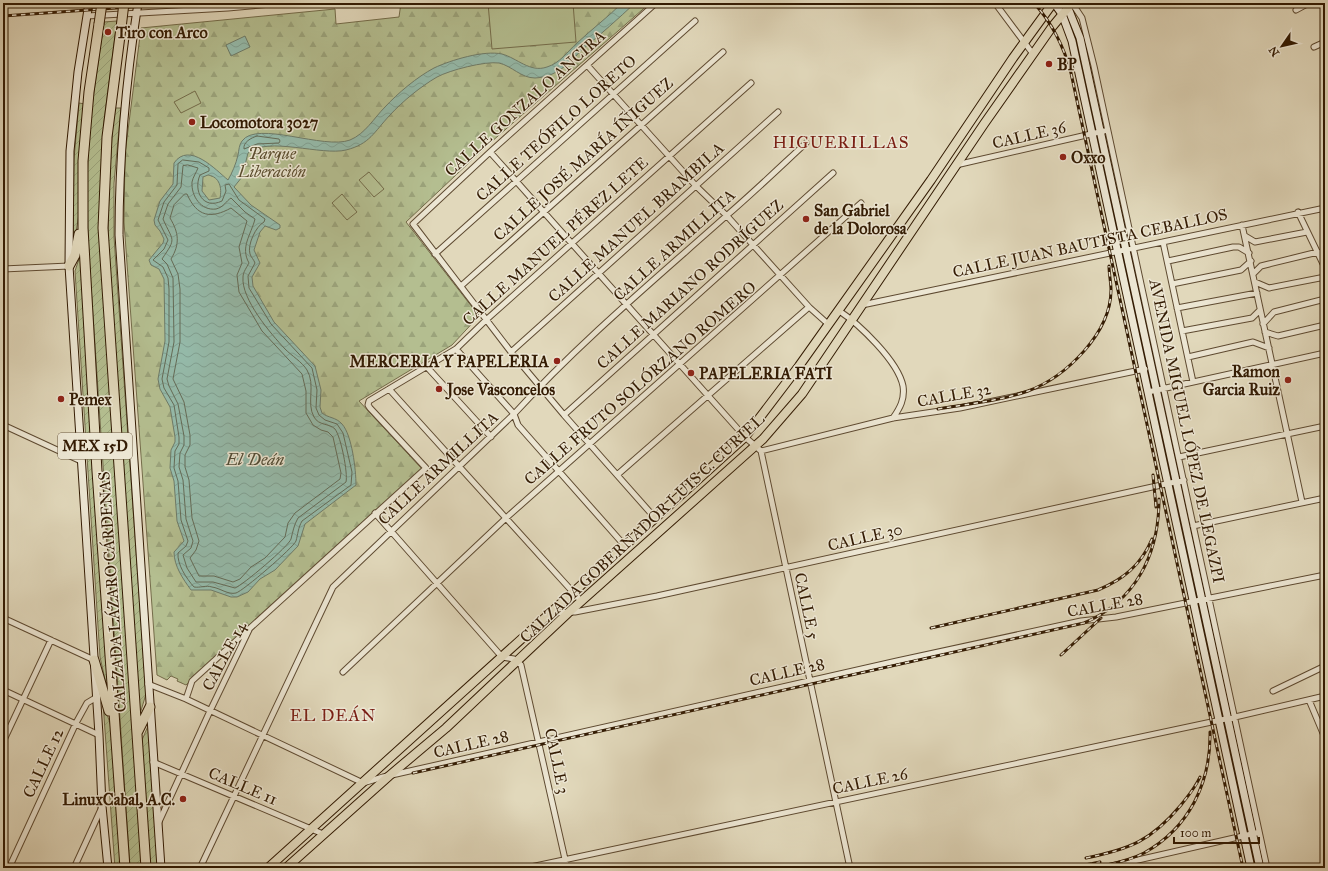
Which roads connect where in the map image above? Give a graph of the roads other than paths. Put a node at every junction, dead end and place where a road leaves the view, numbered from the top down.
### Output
1 (89, 3) edge
2 (102, 3) edge
3 (124, 3) edge
4 (138, 3) edge
5 (282, 3) edge
6 (656, 3) edge
7 (995, 3) edge
8 (1054, 3) edge
9 (1309, 3) edge
10 (1070, 4) edge
11 (1296, 10) dead end
12 (137, 13) junction
13 (1062, 14) junction
14 (87, 16) junction
15 (695, 21) dead end
16 (1025, 41) junction
17 (1325, 42) edge
18 (1314, 47) dead end
19 (723, 52) dead end
20 (1033, 54) junction
21 (587, 65) junction
22 (752, 83) dead end
23 (613, 94) junction
24 (778, 112) dead end
25 (641, 125) junction
26 (1104, 131) junction
27 (1092, 134) junction
28 (806, 143) dead end
29 (490, 152) junction
30 (669, 156) junction
31 (956, 165) junction
32 (833, 172) dead end
33 (516, 181) junction
34 (696, 186) junction
35 (861, 203) dead end
36 (83, 205) junction
37 (1325, 208) edge
38 (543, 212) junction
39 (1298, 212) junction
40 (727, 216) junction
41 (1242, 225) junction
42 (1307, 232) junction
43 (1245, 235) junction
44 (1163, 242) junction
45 (571, 244) junction
46 (753, 246) junction
47 (1130, 249) junction
48 (1117, 251) junction
49 (1318, 252) junction
50 (1249, 253) junction
51 (435, 254) junction
52 (1323, 258) edge
53 (1250, 261) junction
54 (1168, 262) junction
55 (69, 266) junction
56 (1325, 268) edge
57 (3, 269) edge
58 (598, 274) junction
59 (1253, 274) junction
60 (780, 276) junction
61 (1325, 277) edge
62 (1255, 282) junction
63 (1172, 284) junction
64 (461, 286) junction
65 (1257, 293) junction
66 (1325, 299) edge
67 (626, 304) junction
68 (860, 305) junction
69 (809, 307) junction
70 (1177, 308) junction
71 (838, 310) junction
72 (1260, 310) junction
73 (851, 319) junction
74 (486, 320) junction
75 (828, 324) junction
76 (1263, 324) junction
77 (1325, 325) edge
78 (1182, 331) junction
79 (1265, 332) junction
80 (653, 334) junction
81 (1269, 348) junction
82 (456, 349) junction
83 (511, 352) junction
84 (1325, 353) edge
85 (1188, 357) junction
86 (680, 364) junction
87 (1272, 365) junction
88 (426, 366) junction
89 (1155, 367) junction
90 (1142, 369) junction
91 (1193, 382) junction
92 (540, 386) junction
93 (389, 389) junction
94 (1160, 389) junction
95 (1148, 392) junction
96 (708, 395) junction
97 (368, 405) joint
98 (514, 414) junction
99 (564, 415) junction
100 (893, 418) junction
101 (3, 425) edge
102 (1325, 426) edge
103 (1288, 434) junction
104 (491, 437) junction
105 (745, 438) junction
106 (590, 444) junction
107 (758, 449) junction
108 (1179, 457) junction
109 (81, 461) junction
110 (459, 467) junction
111 (559, 471) junction
112 (617, 475) junction
113 (1180, 481) junction
114 (1168, 484) junction
115 (1325, 498) edge
116 (1302, 502) junction
117 (375, 513) junction
118 (506, 518) junction
119 (656, 519) junction
120 (1193, 526) junction
121 (390, 531) junction
122 (624, 546) junction
123 (785, 568) junction
124 (1325, 574) edge
125 (437, 583) junction
126 (574, 593) junction
127 (1206, 599) junction
128 (581, 601) junction
129 (1193, 602) junction
130 (550, 613) junction
131 (568, 613) junction
132 (3, 618) edge
133 (250, 628) junction
134 (51, 640) junction
135 (502, 657) junction
136 (94, 660) junction
137 (518, 661) junction
138 (1325, 666) edge
139 (342, 672) dead end
140 (809, 680) junction
141 (148, 684) junction
142 (3, 690) edge
143 (1273, 691) dead end
144 (1325, 696) edge
145 (97, 697) junction
146 (186, 699) junction
147 (23, 700) junction
148 (1309, 700) junction
149 (150, 707) junction
150 (210, 711) junction
151 (1231, 718) junction
152 (1219, 721) junction
153 (76, 723) junction
154 (114, 727) junction
155 (99, 735) junction
156 (137, 735) junction
157 (264, 736) junction
158 (1325, 738) edge
159 (3, 742) edge
160 (540, 742) junction
161 (153, 762) junction
162 (181, 774) junction
163 (389, 776) junction
164 (364, 783) junction
165 (235, 796) junction
166 (835, 801) junction
167 (102, 806) junction
168 (158, 826) junction
169 (312, 829) junction
170 (1256, 833) junction
171 (323, 834) junction
172 (1244, 836) junction
173 (566, 859) junction
174 (273, 867) edge
175 (9, 868) edge
176 (74, 868) edge
177 (108, 868) edge
178 (125, 868) edge
179 (146, 868) edge
180 (161, 868) edge
181 (200, 868) edge
182 (286, 868) edge
183 (526, 868) edge
184 (568, 868) edge
185 (850, 868) edge
186 (1102, 868) edge
187 (1250, 868) edge
188 (1260, 868) edge
189 (1267, 868) edge

1 - 14 main road, CALZADA LÁZARO CÁRDENAS
2 - 36 highway, CALZADA LÁZARO CÁRDENAS / MEX 15D, bridge
3 - 156 highway, CALZADA LÁZARO CÁRDENAS / MEX 15D, bridge
4 - 12 main road, CALZADA LÁZARO CÁRDENAS
5 - 12 street
6 - 21 street, CALLE GONZALO ANCIRA
7 - 16 street
8 - 13 main road, AVENIDA MIGUEL LÓPEZ DE LEGAZPI
8 - 16 main road
9 - 11 street
10 - 13 main road, CALZADA GOBERNADOR LUIS C. CURIEL
10 - 26 main road, AVENIDA MIGUEL LÓPEZ DE LEGAZPI
12 - 14 street
12 - 141 main road, CALZADA LÁZARO CÁRDENAS
13 - 20 main road, CALZADA GOBERNADOR LUIS C. CURIEL
13 - 27 main road, AVENIDA MIGUEL LÓPEZ DE LEGAZPI
14 - 55 main road, CALZADA LÁZARO CÁRDENAS
15 - 23 street, CALLE TEÓFILO LORETO
16 - 20 street
16 - 71 main road, CALZADA GOBERNADOR LUIS C. CURIEL
17 - 18 street
19 - 25 street, CALLE JOSÉ MARÍA ÍÑIGUEZ
20 - 31 main road, CALZADA GOBERNADOR LUIS C. CURIEL
21 - 23 street
21 - 29 street, CALLE GONZALO ANCIRA
22 - 30 street, CALLE MANUEL PÉREZ LETE
23 - 25 street
23 - 33 street, CALLE TEÓFILO LORETO
24 - 34 street, CALLE MANUEL BRAMBILA
25 - 30 street
25 - 38 street, CALLE JOSÉ MARÍA ÍÑIGUEZ
26 - 27 street, CALLE 36
26 - 47 main road, AVENIDA MIGUEL LÓPEZ DE LEGAZPI
27 - 31 street, CALLE 36
27 - 48 main road, AVENIDA MIGUEL LÓPEZ DE LEGAZPI
28 - 40 street, CALLE ARMILLITA
29 - 33 street
29 - 51 street, CALLE GONZALO ANCIRA
30 - 34 street
30 - 45 street, CALLE MANUEL PÉREZ LETE
31 - 68 main road, CALZADA GOBERNADOR LUIS C. CURIEL
32 - 46 street, CALLE MARIANO RODRÍGUEZ
33 - 38 street
33 - 51 street, CALLE TEÓFILO LORETO
34 - 40 street
34 - 58 street, CALLE MANUEL BRAMBILA
35 - 60 street, CALLE FRUTO SOLÓRZANO ROMERO
36 - 55 highway
36 - 154 highway, CALZADA LÁZARO CÁRDENAS / MEX 15D
37 - 39 street, CALLE JUAN BAUTISTA CEBALLOS
38 - 45 street
38 - 64 street, CALLE JOSÉ MARÍA ÍÑIGUEZ
39 - 41 street, CALLE JUAN BAUTISTA CEBALLOS
39 - 42 street
40 - 46 street
40 - 67 street, CALLE ARMILLITA
41 - 43 street
41 - 44 street, CALLE JUAN BAUTISTA CEBALLOS
42 - 43 street
42 - 49 street
43 - 50 street
44 - 47 street, CALLE JUAN BAUTISTA CEBALLOS
44 - 54 street
45 - 58 street
45 - 74 street, CALLE MANUEL PÉREZ LETE
46 - 60 street
46 - 80 street, CALLE MARIANO RODRÍGUEZ
47 - 48 street, CALLE JUAN BAUTISTA CEBALLOS
47 - 89 main road, AVENIDA MIGUEL LÓPEZ DE LEGAZPI
48 - 68 street, CALLE JUAN BAUTISTA CEBALLOS
48 - 90 main road, AVENIDA MIGUEL LÓPEZ DE LEGAZPI
49 - 52 street
49 - 59 street
50 - 53 street
50 - 54 street
51 - 64 street
52 - 56 street
53 - 59 street
53 - 63 street
54 - 63 street
55 - 57 street
55 - 109 main road, CALZADA LÁZARO CÁRDENAS
58 - 67 street
58 - 83 street, CALLE MANUEL BRAMBILA
59 - 62 street
60 - 69 street
60 - 86 street, CALLE FRUTO SOLÓRZANO ROMERO
61 - 62 street
62 - 65 street
63 - 70 street
64 - 74 street
65 - 70 street
65 - 72 street
66 - 76 street
67 - 80 street
67 - 92 street, CALLE ARMILLITA
68 - 73 main road, CALZADA GOBERNADOR LUIS C. CURIEL
69 - 75 street
69 - 96 street
70 - 78 street
71 - 73 street
71 - 75 main road, CALZADA GOBERNADOR LUIS C. CURIEL
72 - 76 street
72 - 78 street
73 - 100 street
73 - 107 main road, CALZADA GOBERNADOR LUIS C. CURIEL
74 - 82 street, CALLE MANUEL PÉREZ LETE
74 - 83 street
75 - 105 main road, CALZADA GOBERNADOR LUIS C. CURIEL
76 - 79 street
77 - 79 street
78 - 85 street
79 - 81 street
80 - 86 street
80 - 99 street, CALLE MARIANO RODRÍGUEZ
81 - 85 street
81 - 87 street
82 - 88 street, CALLE MANUEL PÉREZ LETE
82 - 98 street
83 - 92 street
84 - 87 street
85 - 91 street
86 - 96 street
86 - 106 street, CALLE FRUTO SOLÓRZANO ROMERO
87 - 91 street
87 - 103 street
88 - 93 street, CALLE MANUEL PÉREZ LETE
88 - 104 street
89 - 90 street, CALLE 32
89 - 94 main road, AVENIDA MIGUEL LÓPEZ DE LEGAZPI
90 - 95 main road, AVENIDA MIGUEL LÓPEZ DE LEGAZPI
90 - 100 street, CALLE 32
91 - 94 street
92 - 98 street, CALLE ARMILLITA
92 - 99 street
93 - 97 street, CALLE MANUEL PÉREZ LETE
93 - 110 street
94 - 95 street
94 - 108 street, AVENIDA MIGUEL LÓPEZ DE LEGAZPI
94 - 113 main road, AVENIDA MIGUEL LÓPEZ DE LEGAZPI
95 - 114 main road, AVENIDA MIGUEL LÓPEZ DE LEGAZPI
96 - 105 street
96 - 112 street
97 - 117 street, CALLE 14
98 - 104 street, CALLE ARMILLITA
98 - 111 street
99 - 106 street
100 - 107 street, CALLE 32
101 - 109 street
102 - 103 street
103 - 108 street
103 - 116 street
104 - 110 street, CALLE ARMILLITA
105 - 107 street
105 - 119 main road, CALZADA GOBERNADOR LUIS C. CURIEL
106 - 111 street, CALLE FRUTO SOLÓRZANO ROMERO
106 - 112 street
107 - 123 street, CALLE 5
107 - 128 main road, CALZADA GOBERNADOR LUIS C. CURIEL
108 - 113 street, AVENIDA MIGUEL LÓPEZ DE LEGAZPI
109 - 136 main road, CALZADA LÁZARO CÁRDENAS
110 - 118 street
110 - 121 street, CALLE ARMILLITA
111 - 118 street, CALLE FRUTO SOLÓRZANO ROMERO
111 - 122 street
112 - 119 street
113 - 114 street, CALLE 30
113 - 120 street, AVENIDA MIGUEL LÓPEZ DE LEGAZPI
113 - 127 main road, AVENIDA MIGUEL LÓPEZ DE LEGAZPI
114 - 123 street, CALLE 30
114 - 129 main road, AVENIDA MIGUEL LÓPEZ DE LEGAZPI
115 - 116 street
116 - 120 street
117 - 121 street
117 - 133 street, CALLE 14
118 - 125 street, CALLE FRUTO SOLÓRZANO ROMERO
118 - 126 street
119 - 122 main road, CALZADA GOBERNADOR LUIS C. CURIEL
120 - 127 street, AVENIDA MIGUEL LÓPEZ DE LEGAZPI
121 - 125 street
121 - 157 street, CALLE ARMILLITA
122 - 126 main road, CALZADA GOBERNADOR LUIS C. CURIEL
123 - 131 street, CALLE 30
123 - 140 street, CALLE 5
124 - 127 street, CALLE 28
125 - 135 street
125 - 139 street, CALLE FRUTO SOLÓRZANO ROMERO
126 - 128 street
126 - 130 main road, CALZADA GOBERNADOR LUIS C. CURIEL
127 - 129 street, CALLE 28
127 - 151 main road, AVENIDA MIGUEL LÓPEZ DE LEGAZPI
128 - 131 main road, CALZADA GOBERNADOR LUIS C. CURIEL
129 - 140 street, CALLE 28
129 - 152 main road, AVENIDA MIGUEL LÓPEZ DE LEGAZPI
130 - 131 street, CALLE 30
130 - 135 main road, CALZADA GOBERNADOR LUIS C. CURIEL
131 - 137 main road, CALZADA GOBERNADOR LUIS C. CURIEL
132 - 134 street
133 - 146 street
133 - 150 street, CALLE 14
134 - 136 street
134 - 147 street
135 - 137 street
135 - 164 main road, CALZADA GOBERNADOR LUIS C. CURIEL
136 - 145 main road, CALZADA LÁZARO CÁRDENAS
136 - 154 highway
137 - 160 street, CALLE 3
137 - 163 main road, CALZADA GOBERNADOR LUIS C. CURIEL
138 - 143 street
140 - 160 street, CALLE 28
140 - 166 street, CALLE 5
141 - 146 street
141 - 149 main road, CALZADA LÁZARO CÁRDENAS
142 - 147 street
144 - 148 street, CALLE 26
145 - 153 street, CALLE 12
145 - 155 main road, CALZADA LÁZARO CÁRDENAS
146 - 150 street
147 - 153 street
147 - 159 street
148 - 151 street, CALLE 26
148 - 158 street
149 - 156 highway
149 - 161 main road, CALZADA LÁZARO CÁRDENAS
150 - 157 street
150 - 162 street, CALLE 14
151 - 152 street, CALLE 26
151 - 170 main road, AVENIDA MIGUEL LÓPEZ DE LEGAZPI
152 - 166 street, CALLE 26
152 - 172 main road, AVENIDA MIGUEL LÓPEZ DE LEGAZPI
153 - 155 street
153 - 175 street, CALLE 12
154 - 178 highway, CALZADA LÁZARO CÁRDENAS / MEX 15D
155 - 167 main road, CALZADA LÁZARO CÁRDENAS
156 - 179 highway, CALZADA LÁZARO CÁRDENAS / MEX 15D
157 - 164 street
157 - 165 street, CALLE ARMILLITA
160 - 163 street, CALLE 28
160 - 173 street, CALLE 3
161 - 162 street, CALLE 11
161 - 168 main road, CALZADA LÁZARO CÁRDENAS
162 - 165 street, CALLE 11
162 - 168 street, CALLE 14
163 - 164 street, CALLE 28
163 - 171 main road, CALZADA GOBERNADOR LUIS C. CURIEL
164 - 169 main road, CALZADA GOBERNADOR LUIS C. CURIEL
165 - 169 street, CALLE 11
165 - 181 street, CALLE ARMILLITA
166 - 173 street, CALLE 26
166 - 185 street, CALLE 5
167 - 176 street
167 - 177 main road, CALZADA LÁZARO CÁRDENAS
168 - 180 main road, CALZADA LÁZARO CÁRDENAS
169 - 171 street, CALLE 11
169 - 174 main road, CALZADA GOBERNADOR LUIS C. CURIEL
170 - 172 street
170 - 188 main road, AVENIDA MIGUEL LÓPEZ DE LEGAZPI
170 - 189 street, AVENIDA MIGUEL LÓPEZ DE LEGAZPI
171 - 182 main road, CALZADA GOBERNADOR LUIS C. CURIEL
172 - 186 street
172 - 187 main road, AVENIDA MIGUEL LÓPEZ DE LEGAZPI
173 - 183 street, CALLE 26
173 - 184 street, CALLE 3

